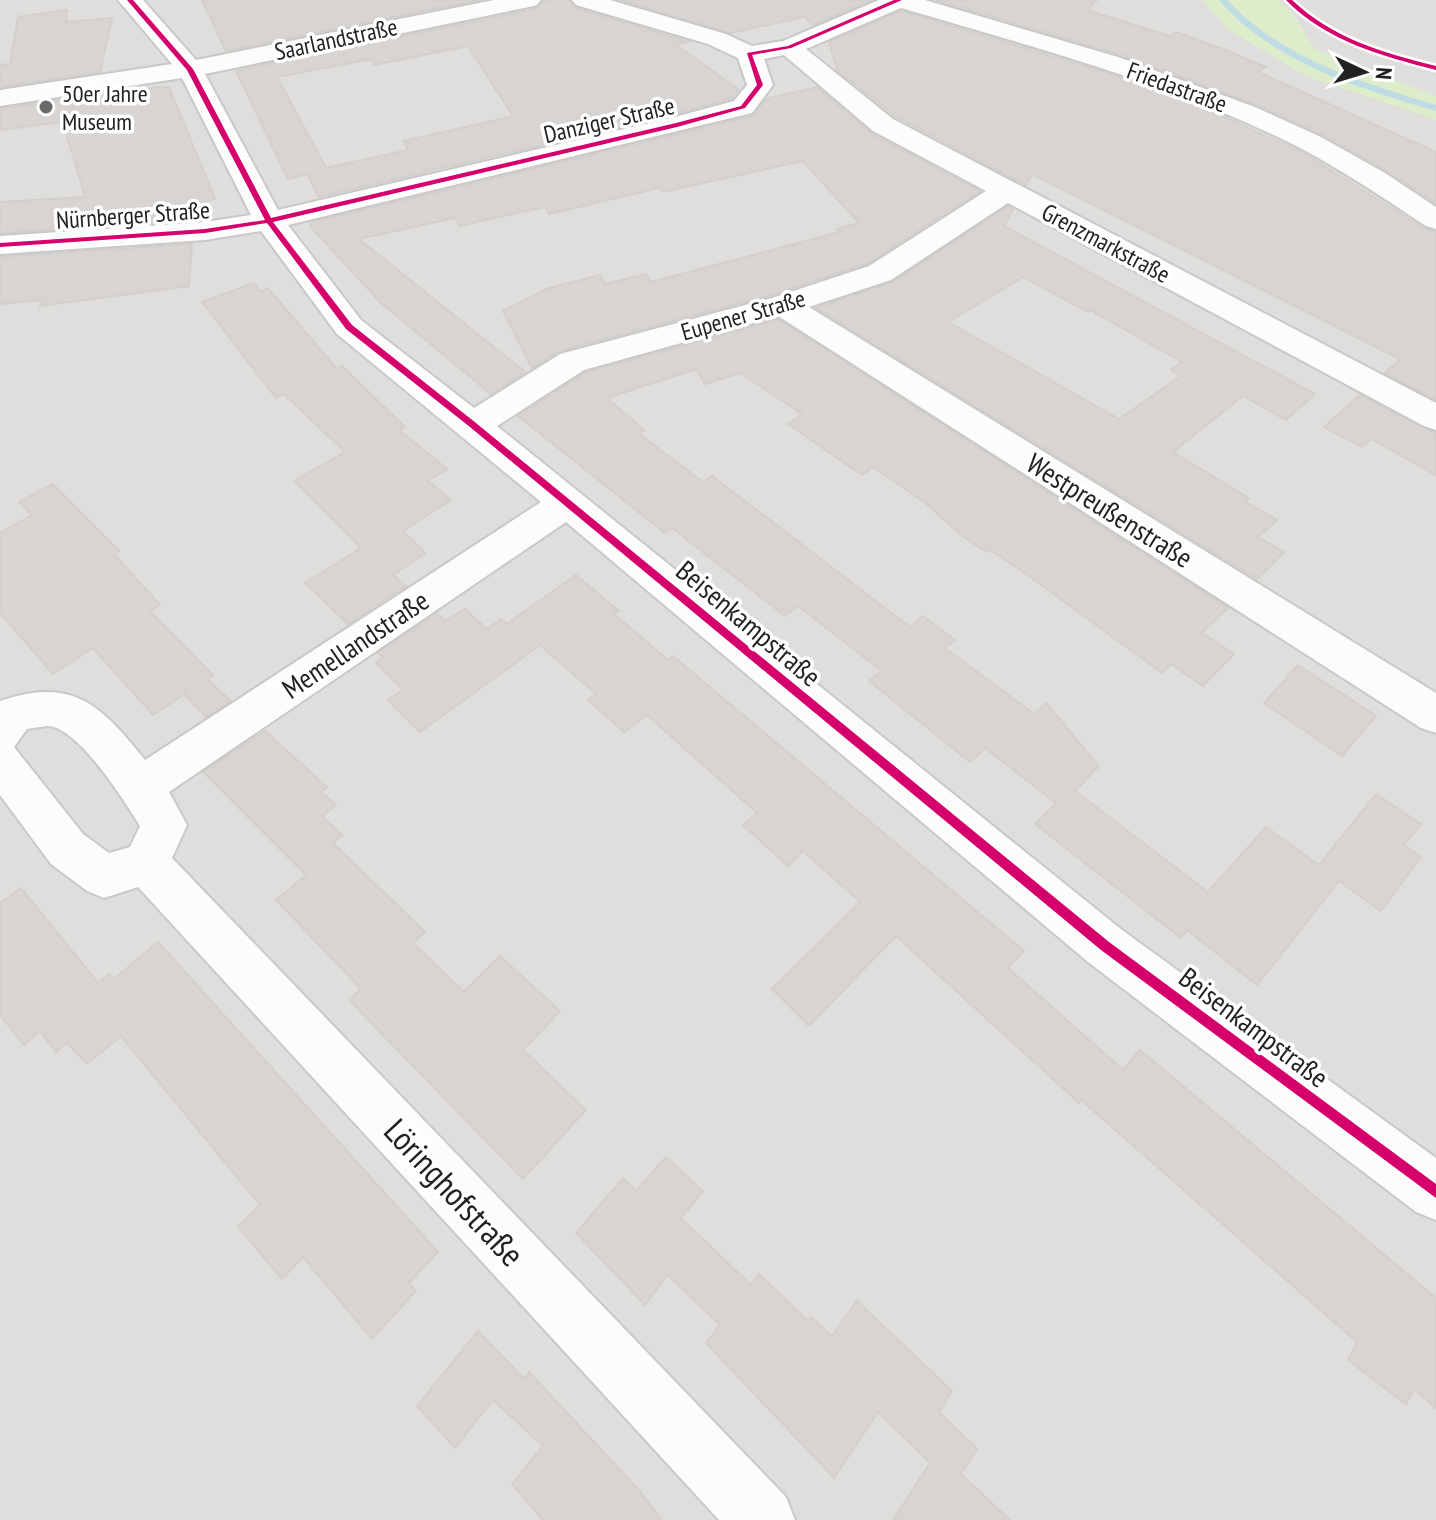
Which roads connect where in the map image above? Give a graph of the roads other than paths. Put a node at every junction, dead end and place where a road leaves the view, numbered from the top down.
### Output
1 (130, 0) edge
2 (529, 0) edge
3 (584, 0) edge
4 (899, 0) edge
5 (789, 47) junction
6 (749, 54) junction
7 (190, 69) junction
8 (0, 98) edge
9 (1007, 191) junction
10 (1436, 220) edge
11 (269, 221) junction
12 (0, 245) edge
13 (783, 305) junction
14 (1436, 418) edge
15 (473, 425) junction
16 (567, 503) junction
17 (5, 715) edge
18 (1436, 715) edge
19 (0, 761) edge
20 (142, 786) junction
21 (146, 863) junction
22 (1436, 1192) edge
23 (763, 1520) edge

1 - 7 street, Beisenkampstraße
2 - 7 street, Saarlandstraße
3 - 6 street
4 - 5 street
4 - 10 street, Friedastraße
5 - 6 street
5 - 9 street, Grenzmarkstraße
6 - 11 street, Danziger Straße
7 - 8 street, Saarlandstraße
7 - 11 street, Beisenkampstraße
9 - 13 street, Eupener Straße
9 - 14 street, Grenzmarkstraße
11 - 12 street, Nürnberger Straße
11 - 15 street, Beisenkampstraße
13 - 15 street, Eupener Straße
13 - 18 street, Westpreußenstraße
15 - 16 street, Beisenkampstraße
16 - 20 street, Memellandstraße
16 - 22 street, Beisenkampstraße
17 - 20 street
19 - 21 street
20 - 21 street
21 - 23 street, Löringhofstraße

